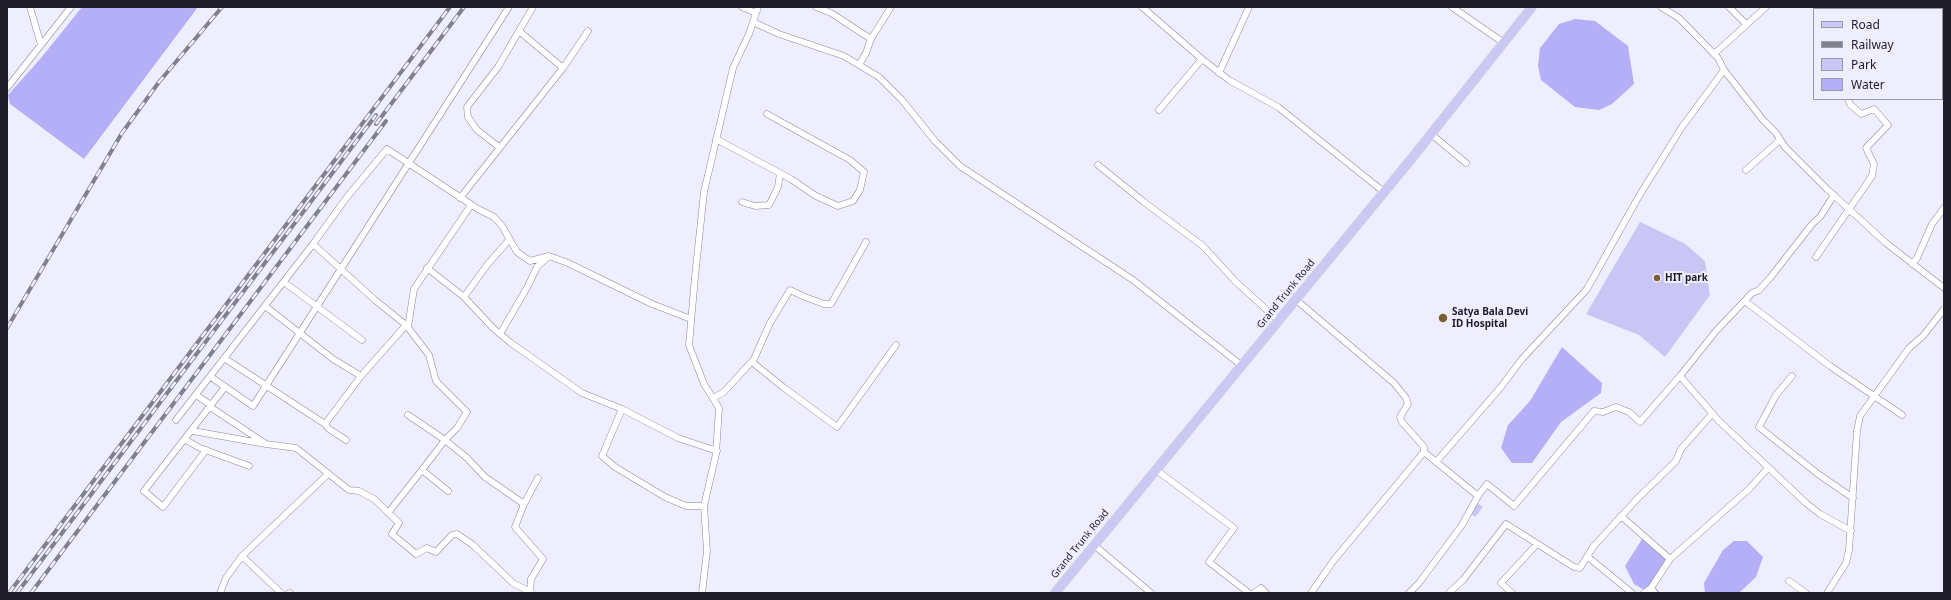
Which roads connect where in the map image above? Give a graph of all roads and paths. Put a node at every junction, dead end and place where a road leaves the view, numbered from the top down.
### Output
1 (30, 7) edge
2 (71, 7) edge
3 (509, 7) edge
4 (533, 7) edge
5 (742, 7) edge
6 (816, 7) edge
7 (891, 7) edge
8 (1142, 7) edge
9 (1249, 7) edge
10 (1452, 7) edge
11 (1532, 7) edge
12 (1661, 7) edge
13 (1729, 7) edge
14 (1766, 7) edge
15 (757, 10) edge
16 (753, 22) junction
17 (1746, 24) junction
18 (519, 31) junction
19 (588, 31) dead end
20 (871, 39) junction
21 (1504, 43) junction
22 (41, 45) junction
23 (1714, 54) junction
24 (1202, 59) junction
25 (859, 65) junction
26 (563, 68) junction
27 (1724, 70) junction
28 (1219, 73) junction
29 (7, 88) edge
30 (1848, 100) edge
31 (1159, 110) dead end
32 (767, 114) dead end
33 (1431, 134) junction
34 (716, 139) junction
35 (1780, 140) junction
36 (499, 147) junction
37 (1466, 163) dead end
38 (408, 164) junction
39 (1098, 165) dead end
40 (1746, 170) dead end
41 (780, 173) junction
42 (1384, 192) junction
43 (1834, 195) junction
44 (460, 198) junction
45 (742, 202) dead end
46 (471, 204) junction
47 (1944, 208) edge
48 (1850, 210) junction
49 (508, 240) junction
50 (866, 242) dead end
51 (313, 244) junction
52 (549, 256) junction
53 (1816, 257) dead end
54 (1912, 264) junction
55 (427, 268) junction
56 (340, 269) junction
57 (284, 282) junction
58 (1944, 288) edge
59 (464, 298) junction
60 (1296, 299) junction
61 (1745, 301) junction
62 (265, 306) junction
63 (316, 306) junction
64 (1944, 309) edge
65 (691, 319) junction
66 (1278, 320) junction
67 (407, 326) junction
68 (299, 332) junction
69 (500, 334) junction
70 (362, 340) dead end
71 (896, 345) dead end
72 (224, 358) junction
73 (752, 362) junction
74 (1241, 365) junction
75 (361, 376) junction
76 (1680, 376) junction
77 (1792, 376) dead end
78 (210, 377) junction
79 (266, 384) junction
80 (225, 387) junction
81 (196, 395) junction
82 (1874, 397) junction
83 (713, 398) junction
84 (210, 406) junction
85 (622, 409) junction
86 (1712, 414) junction
87 (408, 415) dead end
88 (1902, 415) dead end
89 (176, 420) dead end
90 (325, 424) junction
91 (193, 431) junction
92 (186, 440) junction
93 (346, 440) dead end
94 (444, 440) junction
95 (266, 444) junction
96 (206, 450) junction
97 (716, 451) junction
98 (1424, 452) junction
99 (1436, 462) junction
100 (249, 466) dead end
101 (1768, 468) junction
102 (422, 470) junction
103 (1155, 470) junction
104 (328, 474) junction
105 (538, 478) dead end
106 (448, 491) dead end
107 (1478, 496) junction
108 (1853, 498) junction
109 (524, 504) junction
110 (704, 506) junction
111 (388, 513) junction
112 (1621, 516) junction
113 (1851, 531) junction
114 (1537, 544) junction
115 (1094, 545) junction
116 (242, 556) junction
117 (1588, 557) junction
118 (1670, 559) junction
119 (1789, 581) dead end
120 (1653, 590) edge
121 (220, 593) edge
122 (281, 593) edge
123 (531, 593) edge
124 (702, 593) edge
125 (1055, 593) edge
126 (1151, 593) edge
127 (1249, 593) edge
128 (1254, 593) edge
129 (1266, 593) edge
130 (1311, 593) edge
131 (1409, 593) edge
132 (1449, 593) edge
133 (1512, 593) edge
134 (1632, 593) edge
135 (1644, 593) edge
136 (1806, 593) edge
137 (1827, 593) edge

1 - 22 street
2 - 22 street
3 - 38 street
4 - 18 street
5 - 15 street
6 - 20 street
7 - 20 street
8 - 24 street
9 - 28 street
10 - 21 street
11 - 21 main road, Grand Trunk Road
12 - 23 street
13 - 17 street
14 - 17 street
15 - 16 street
16 - 25 street
16 - 34 street
17 - 23 street
18 - 26 street
18 - 36 street
19 - 26 street
20 - 25 street
21 - 33 main road, Grand Trunk Road
22 - 29 street
23 - 27 street
24 - 28 street
24 - 31 street
25 - 74 street
26 - 36 street
27 - 35 street
27 - 99 street
28 - 42 street
30 - 48 street
32 - 41 street
33 - 37 street
33 - 42 main road, Grand Trunk Road
34 - 41 street
34 - 65 street
35 - 40 street
35 - 43 street
36 - 44 street
38 - 44 street
38 - 51 street
38 - 56 street
39 - 66 street
41 - 45 street
42 - 60 main road, Grand Trunk Road
43 - 48 street
43 - 61 street
44 - 46 street
46 - 49 street
46 - 55 street
47 - 54 street
48 - 53 street
48 - 54 street
49 - 52 street
49 - 59 street
50 - 73 street
51 - 56 street
51 - 57 street
52 - 65 street
52 - 69 street
54 - 58 street
55 - 59 street
55 - 67 street
56 - 63 street
56 - 67 street
57 - 62 street
57 - 63 street
59 - 69 street
60 - 66 main road, Grand Trunk Road
60 - 98 street
61 - 76 street
61 - 82 street
62 - 68 street
62 - 72 street
63 - 68 street
63 - 70 street
64 - 82 street
65 - 83 street
66 - 74 main road, Grand Trunk Road
67 - 75 street
67 - 94 street
68 - 75 street
68 - 79 street
69 - 85 street
71 - 73 street
72 - 78 street
72 - 79 street
73 - 83 street
74 - 103 main road, Grand Trunk Road
75 - 90 street
76 - 86 street
76 - 107 street
77 - 108 street
78 - 80 street
78 - 81 street
79 - 80 street
79 - 90 street
80 - 84 street
81 - 84 street
81 - 89 street
82 - 88 street
82 - 108 street
83 - 97 street
84 - 91 street
84 - 95 street
85 - 97 street
85 - 110 street
86 - 101 street
86 - 112 street
87 - 94 street
90 - 93 street
91 - 92 street
91 - 95 street
92 - 96 street
92 - 96 street
94 - 102 street
94 - 109 street
95 - 104 street
96 - 100 street
97 - 110 street
98 - 99 street
98 - 130 street
99 - 107 street
101 - 113 street
101 - 118 street
102 - 106 street
102 - 111 street
103 - 115 main road, Grand Trunk Road
103 - 127 street
104 - 111 street
104 - 116 street
105 - 109 street
107 - 131 street
108 - 113 street
109 - 123 street
110 - 124 street
111 - 123 street
112 - 117 street
112 - 118 street
113 - 137 street
114 - 117 street
114 - 132 street
114 - 133 street
115 - 125 main road, Grand Trunk Road
115 - 126 street
116 - 121 street
116 - 122 street
117 - 134 street
118 - 120 street
119 - 136 street
120 - 135 street
128 - 129 street

